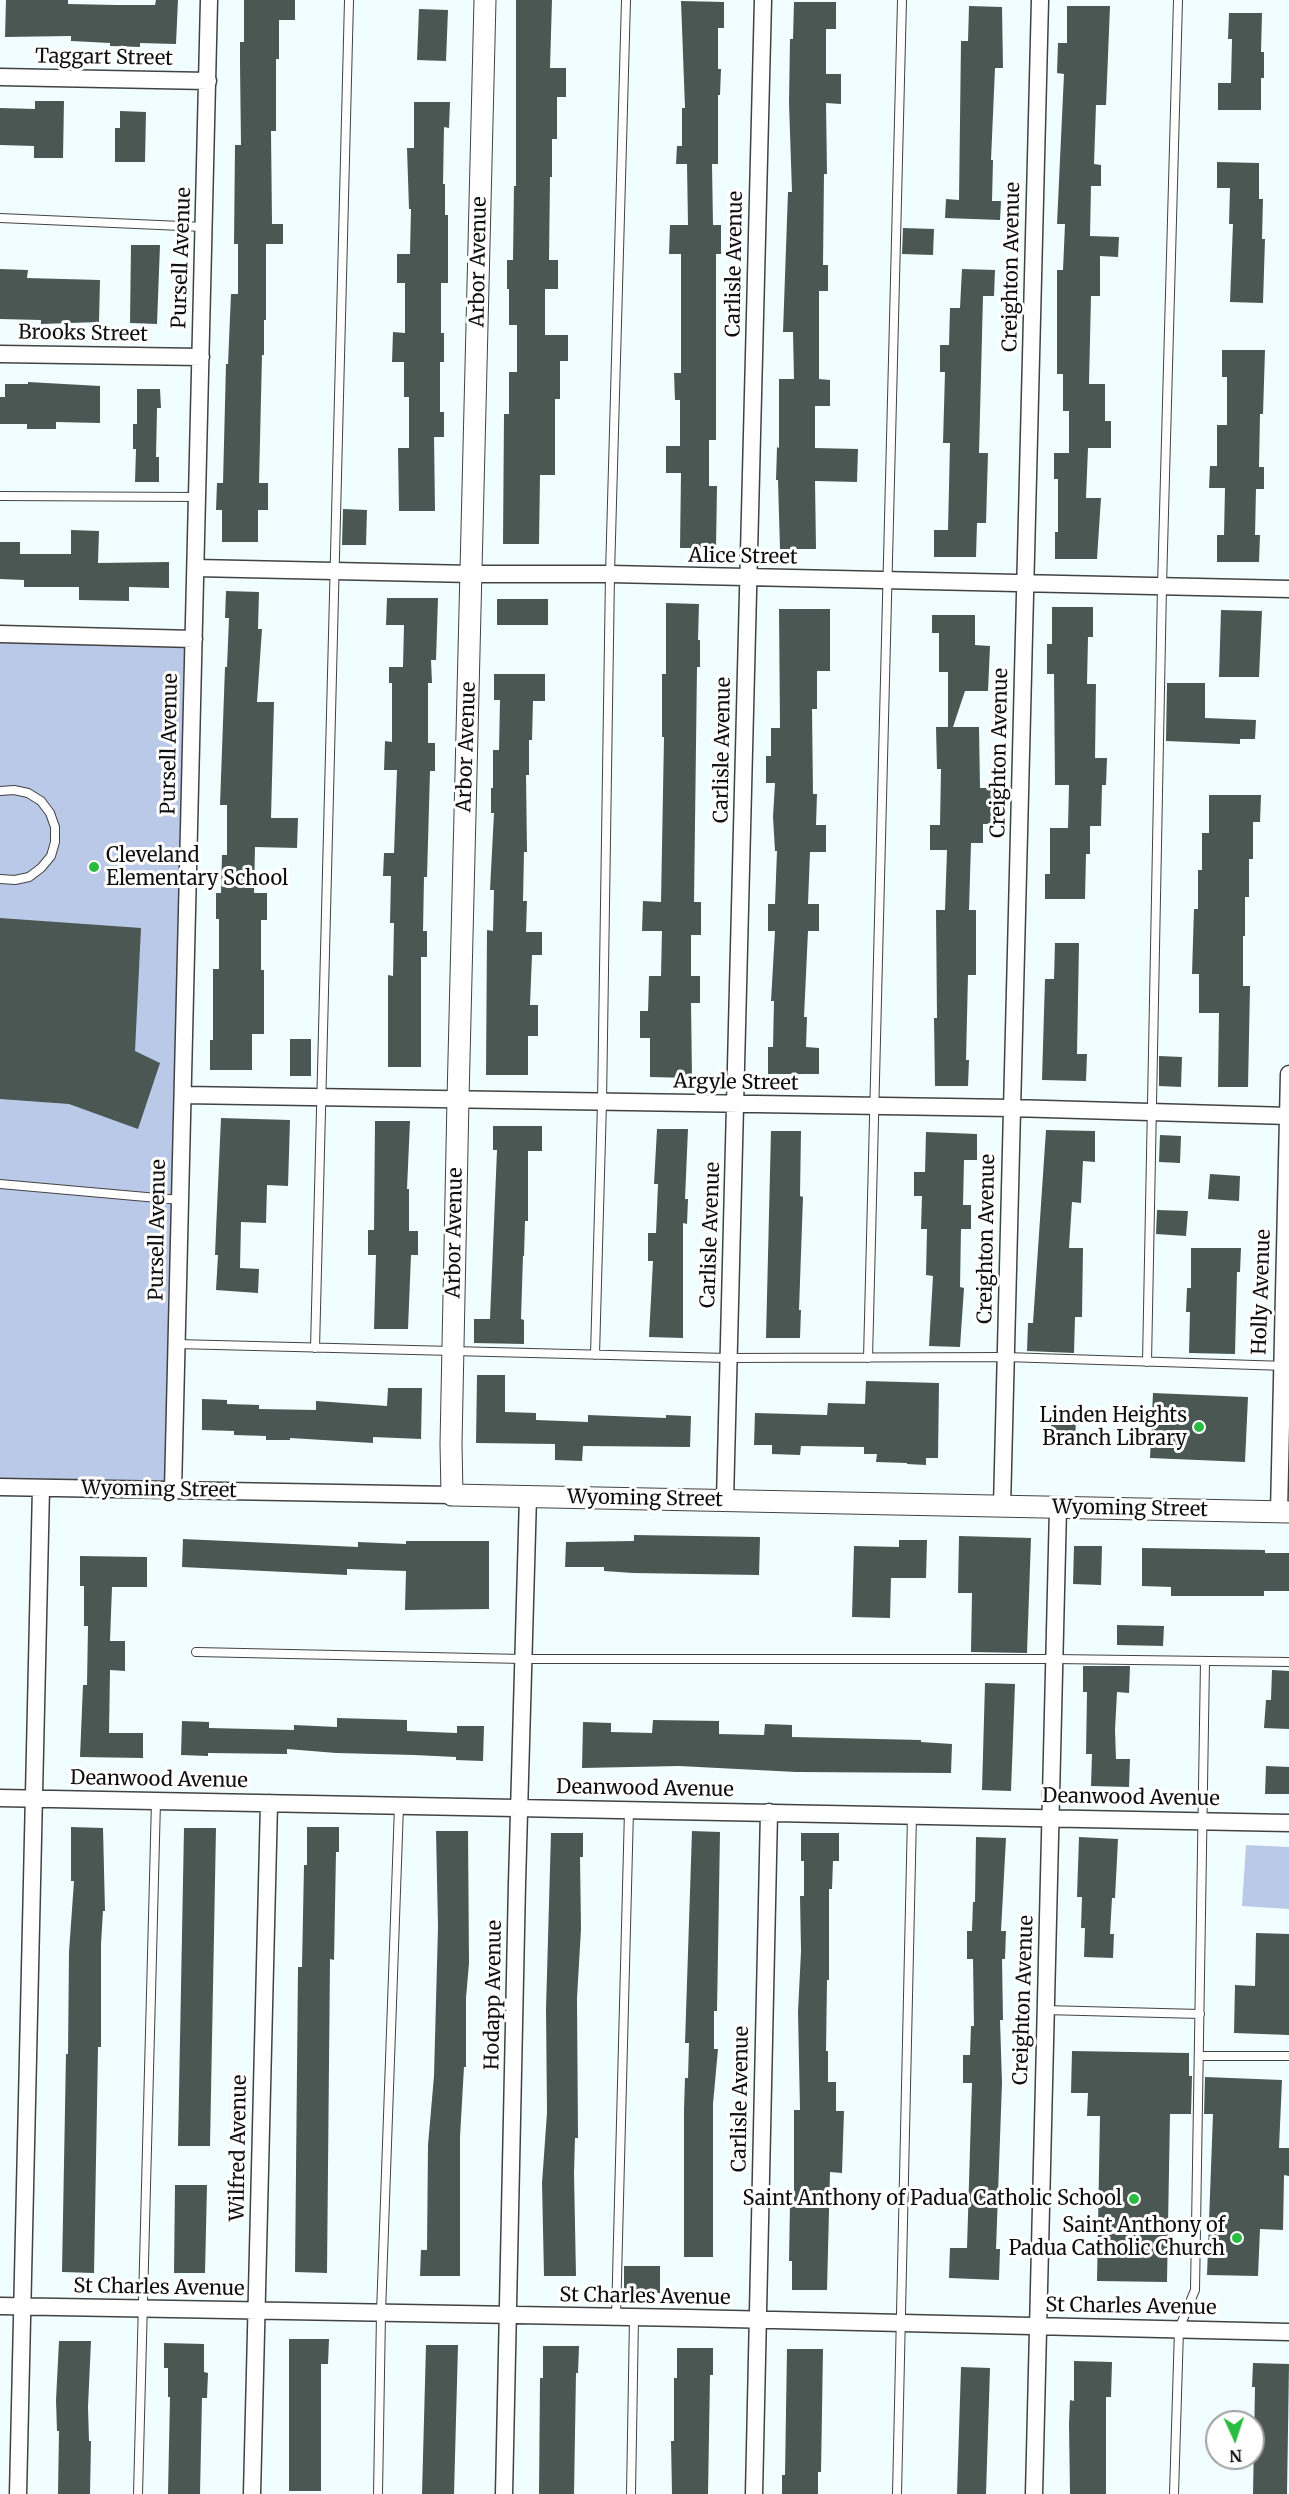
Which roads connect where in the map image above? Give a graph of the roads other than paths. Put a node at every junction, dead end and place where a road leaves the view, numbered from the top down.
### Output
1 (210, 0) edge
2 (349, 0) edge
3 (485, 0) edge
4 (626, 0) edge
5 (763, 0) edge
6 (902, 0) edge
7 (1040, 0) edge
8 (1178, 0) edge
9 (0, 77) edge
10 (208, 81) junction
11 (0, 218) edge
12 (204, 227) junction
13 (0, 354) edge
14 (201, 357) junction
15 (0, 496) edge
16 (198, 497) junction
17 (196, 568) junction
18 (336, 571) junction
19 (610, 573) junction
20 (472, 574) junction
21 (748, 578) junction
22 (889, 580) junction
23 (1025, 583) junction
24 (1162, 586) junction
25 (1289, 590) edge
26 (0, 634) edge
27 (194, 639) junction
28 (0, 791) edge
29 (0, 879) edge
30 (1289, 1074) edge
31 (183, 1095) junction
32 (322, 1097) junction
33 (458, 1099) junction
34 (602, 1102) junction
35 (736, 1104) junction
36 (875, 1106) junction
37 (1011, 1108) junction
38 (1151, 1113) junction
39 (1288, 1116) edge
40 (0, 1184) edge
41 (180, 1200) junction
42 (176, 1344) junction
43 (315, 1348) junction
44 (453, 1352) junction
45 (596, 1355) junction
46 (1005, 1357) junction
47 (729, 1358) junction
48 (868, 1358) junction
49 (1147, 1362) junction
50 (1285, 1366) edge
51 (0, 1487) edge
52 (41, 1488) junction
53 (172, 1490) junction
54 (452, 1495) junction
55 (528, 1496) junction
56 (725, 1500) junction
57 (1002, 1506) junction
58 (1058, 1508) junction
59 (1284, 1512) edge
60 (196, 1652) dead end
61 (523, 1659) junction
62 (1054, 1659) junction
63 (1205, 1661) junction
64 (1289, 1662) edge
65 (0, 1798) edge
66 (35, 1799) junction
67 (156, 1801) junction
68 (269, 1803) junction
69 (399, 1806) junction
70 (520, 1807) junction
71 (629, 1810) junction
72 (770, 1812) junction
73 (912, 1815) junction
74 (1050, 1818) junction
75 (1204, 1821) junction
76 (1289, 1823) edge
77 (1044, 2010) junction
78 (1200, 2014) junction
79 (1200, 2056) junction
80 (1289, 2056) edge
81 (0, 2306) edge
82 (24, 2307) junction
83 (144, 2308) junction
84 (256, 2310) junction
85 (381, 2313) junction
86 (509, 2316) junction
87 (616, 2317) junction
88 (634, 2317) junction
89 (756, 2320) junction
90 (902, 2323) junction
91 (1038, 2326) junction
92 (1179, 2329) junction
93 (1289, 2332) edge
94 (18, 2494) edge
95 (138, 2494) edge
96 (252, 2494) edge
97 (378, 2494) edge
98 (504, 2494) edge
99 (631, 2494) edge
100 (754, 2494) edge
101 (897, 2494) edge
102 (1034, 2494) edge
103 (1174, 2494) edge

1 - 10 street, Pursell Avenue
2 - 18 lane
3 - 20 street, Arbor Avenue
4 - 19 lane
5 - 21 street, Carlisle Avenue
6 - 22 lane
7 - 23 street, Creighton Avenue
8 - 24 lane
9 - 10 street, Taggart Street
10 - 12 street, Pursell Avenue
11 - 12 lane
12 - 14 street, Pursell Avenue
13 - 14 street, Brooks Street
14 - 16 street, Pursell Avenue
15 - 16 lane
16 - 17 street, Pursell Avenue
17 - 18 street, Alice Street
17 - 27 street, Pursell Avenue
18 - 20 street, Alice Street
18 - 32 lane
19 - 20 street, Alice Street
19 - 21 street, Alice Street
19 - 34 lane
20 - 33 street, Arbor Avenue
21 - 22 street, Alice Street
21 - 35 street, Carlisle Avenue
22 - 23 street, Alice Street
22 - 36 lane
23 - 24 street, Alice Street
23 - 37 street, Creighton Avenue
24 - 25 street, Alice Street
24 - 38 lane
26 - 27 street
27 - 31 street, Pursell Avenue
28 - 29 lane
30 - 39 street, Holly Avenue
31 - 32 street, Argyle Street
31 - 41 street, Pursell Avenue
32 - 33 street, Argyle Street
32 - 43 lane
33 - 34 street, Argyle Street
33 - 44 street, Arbor Avenue
34 - 35 street, Argyle Street
34 - 45 lane
35 - 36 street, Argyle Street
35 - 47 street, Carlisle Avenue
36 - 37 street, Argyle Street
36 - 48 lane
37 - 38 street, Argyle Street
37 - 46 street, Creighton Avenue
38 - 39 street, Argyle Street
38 - 49 lane
39 - 50 street, Holly Avenue
40 - 41 lane
41 - 42 street, Pursell Avenue
42 - 43 lane
42 - 53 street, Pursell Avenue
43 - 44 lane
44 - 45 lane
44 - 54 street, Arbor Avenue
45 - 47 lane
46 - 48 lane
46 - 49 lane
46 - 57 street, Creighton Avenue
47 - 48 lane
47 - 56 street, Carlisle Avenue
49 - 50 lane
50 - 59 street, Holly Avenue
51 - 52 street, Wyoming Street
52 - 53 street, Wyoming Street
52 - 66 street
53 - 54 street, Wyoming Street
54 - 55 street, Wyoming Street
55 - 56 street, Wyoming Street
55 - 61 street, Hodapp Avenue
56 - 57 street, Wyoming Street
57 - 58 street, Wyoming Street
58 - 59 street, Wyoming Street
58 - 62 street, Creighton Avenue
60 - 61 lane
61 - 62 lane
61 - 70 street, Hodapp Avenue
62 - 63 lane
62 - 74 street, Creighton Avenue
63 - 64 lane
63 - 75 lane
65 - 66 street, Deanwood Avenue
66 - 67 street, Deanwood Avenue
66 - 82 street
67 - 68 street, Deanwood Avenue
67 - 83 lane
68 - 69 street, Deanwood Avenue
68 - 84 street, Wilfred Avenue
69 - 70 street, Deanwood Avenue
69 - 85 lane
70 - 71 street, Deanwood Avenue
70 - 86 street, Hodapp Avenue
71 - 72 street, Deanwood Avenue
71 - 87 lane
72 - 73 street, Deanwood Avenue
72 - 89 street, Carlisle Avenue
73 - 74 street, Deanwood Avenue
73 - 90 lane
74 - 75 street, Deanwood Avenue
74 - 77 street, Creighton Avenue
75 - 76 street, Deanwood Avenue
75 - 78 lane
77 - 78 lane
77 - 91 street, Creighton Avenue
78 - 79 lane
79 - 80 lane
79 - 92 lane
81 - 82 street, St Charles Avenue
82 - 83 street, St Charles Avenue
82 - 94 street
83 - 84 street, St Charles Avenue
83 - 95 lane
84 - 85 street, St Charles Avenue
84 - 96 street, Wilfred Avenue
85 - 86 street, St Charles Avenue
85 - 97 lane
86 - 87 street, St Charles Avenue
86 - 98 street, Hodapp Avenue
87 - 88 street, St Charles Avenue
88 - 89 street, St Charles Avenue
88 - 99 lane
89 - 90 street, St Charles Avenue
89 - 100 street, Carlisle Avenue
90 - 91 street, St Charles Avenue
90 - 101 lane
91 - 92 street, St Charles Avenue
91 - 102 street, Creighton Avenue
92 - 93 street, St Charles Avenue
92 - 103 lane

